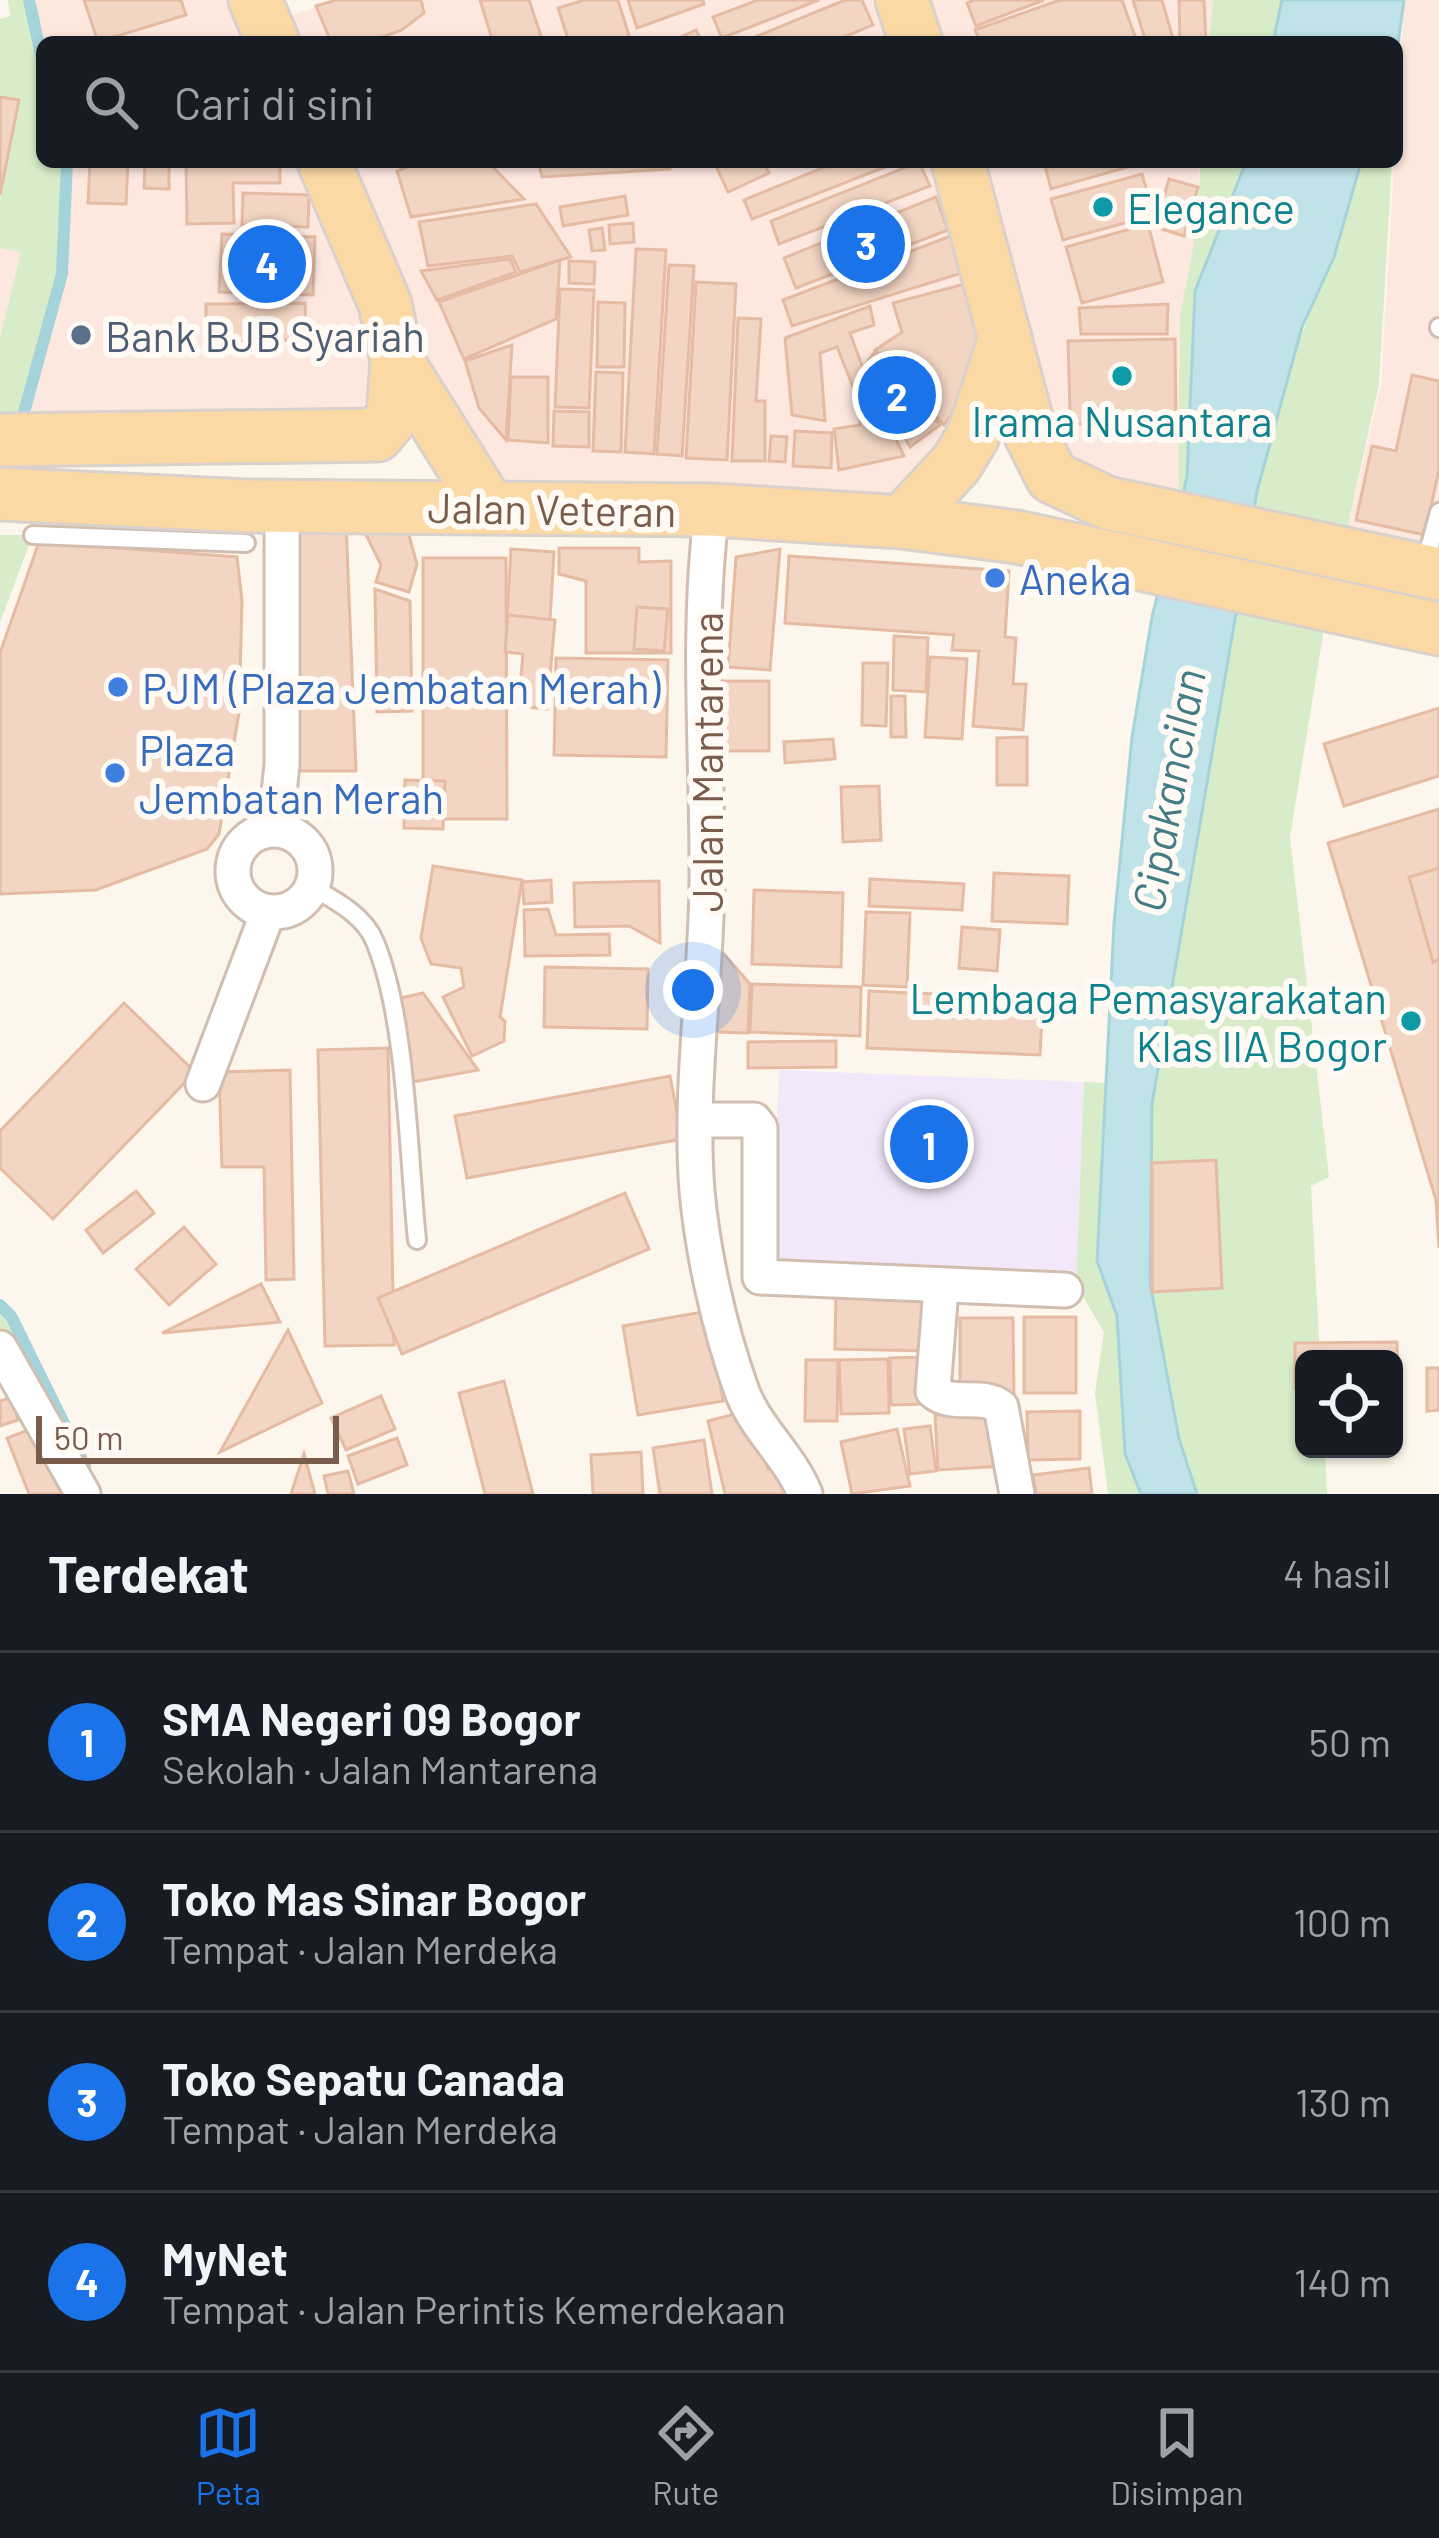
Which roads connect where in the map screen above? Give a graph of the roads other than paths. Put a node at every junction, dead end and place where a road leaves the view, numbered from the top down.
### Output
1 (255, 0) edge
2 (902, 0) edge
3 (270, 36) edge
4 (914, 36) edge
5 (327, 168) edge
6 (960, 168) edge
7 (1005, 338) junction
8 (397, 361) junction
9 (21, 441) edge
10 (282, 506) junction
11 (488, 506) junction
12 (26, 507) edge
13 (712, 510) junction
14 (1439, 512) edge
15 (902, 523) junction
16 (246, 542) dead end
17 (1431, 572) edge
18 (1439, 628) edge
19 (275, 830) junction
20 (312, 887) junction
21 (268, 912) junction
22 (203, 1084) dead end
23 (698, 1120) junction
24 (417, 1240) dead end
25 (941, 1288) junction
26 (1066, 1290) dead end
27 (0, 1348) edge
28 (83, 1494) edge
29 (805, 1494) edge
30 (1017, 1494) edge

1 - 3 main road
2 - 4 main road
5 - 8 main road
6 - 7 main road
7 - 15 main road
7 - 17 main road
8 - 9 main road
8 - 11 main road
10 - 11 main road, Jalan Veteran
10 - 12 main road, Jalan Veteran
10 - 19 street
11 - 13 main road, Jalan Veteran
12 - 16 lane
13 - 15 main road, Jalan Veteran
13 - 23 street, Jalan Mantarena
14 - 17 lane
15 - 18 main road, Jalan Veteran
19 - 20 street
19 - 21 street
20 - 21 street
20 - 24 lane
21 - 22 street
23 - 25 street
23 - 29 street, Jalan Mantarena
25 - 26 street
25 - 30 street
27 - 28 street

